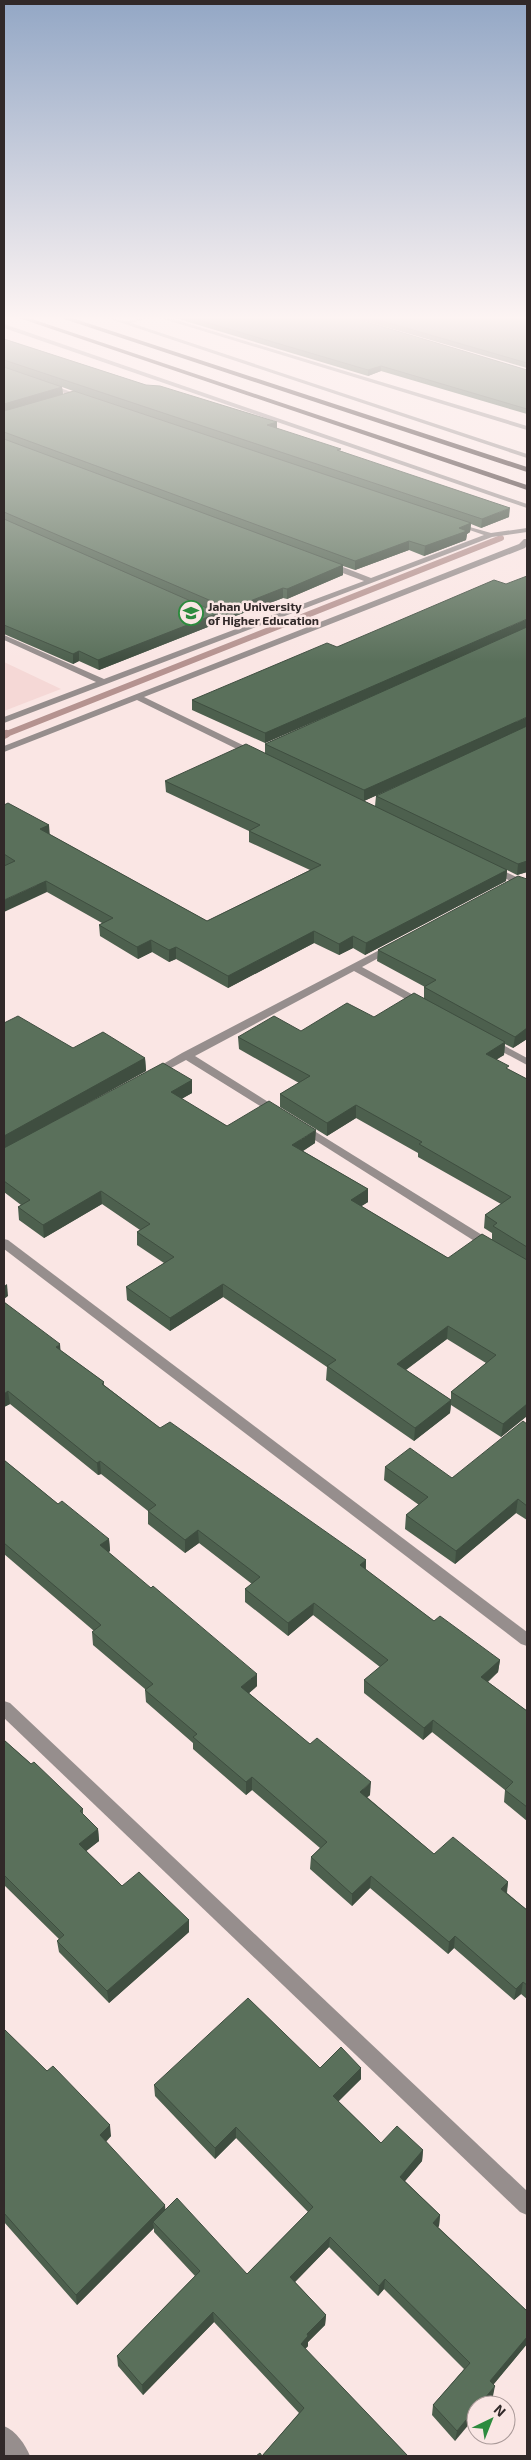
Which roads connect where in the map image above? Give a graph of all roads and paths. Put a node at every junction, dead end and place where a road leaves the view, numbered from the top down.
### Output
1 (311, 432) edge
2 (360, 432) edge
3 (409, 432) edge
4 (452, 432) edge
5 (527, 456) edge
6 (527, 470) edge
7 (527, 488) edge
8 (527, 506) edge
9 (444, 519) edge
10 (527, 530) edge
11 (491, 535) junction
12 (525, 545) edge
13 (314, 560) edge
14 (369, 580) junction
15 (199, 610) edge
16 (243, 629) junction
17 (4, 637) edge
18 (102, 682) junction
19 (135, 696) junction
20 (4, 720) edge
21 (4, 749) edge
22 (259, 754) edge
23 (481, 864) edge
24 (520, 882) edge
25 (405, 940) edge
26 (354, 967) junction
27 (432, 1010) edge
28 (484, 1038) edge
29 (186, 1055) junction
30 (527, 1062) edge
31 (143, 1079) edge
32 (4, 1243) edge
33 (502, 1253) edge
34 (527, 1640) edge
35 (4, 1708) edge
36 (527, 2205) edge
37 (4, 2437) edge
38 (18, 2456) edge

1 - 8 street
2 - 7 highway
3 - 6 highway
4 - 5 street
9 - 11 street
10 - 11 street
11 - 14 street
12 - 19 street
13 - 14 street
14 - 16 street
15 - 16 street
16 - 18 street
17 - 18 street
18 - 20 street
19 - 21 street
19 - 22 street
23 - 24 street
25 - 26 street
26 - 27 street
26 - 29 street
28 - 30 street
29 - 31 street
29 - 33 street
32 - 34 street
35 - 36 street
37 - 38 street

